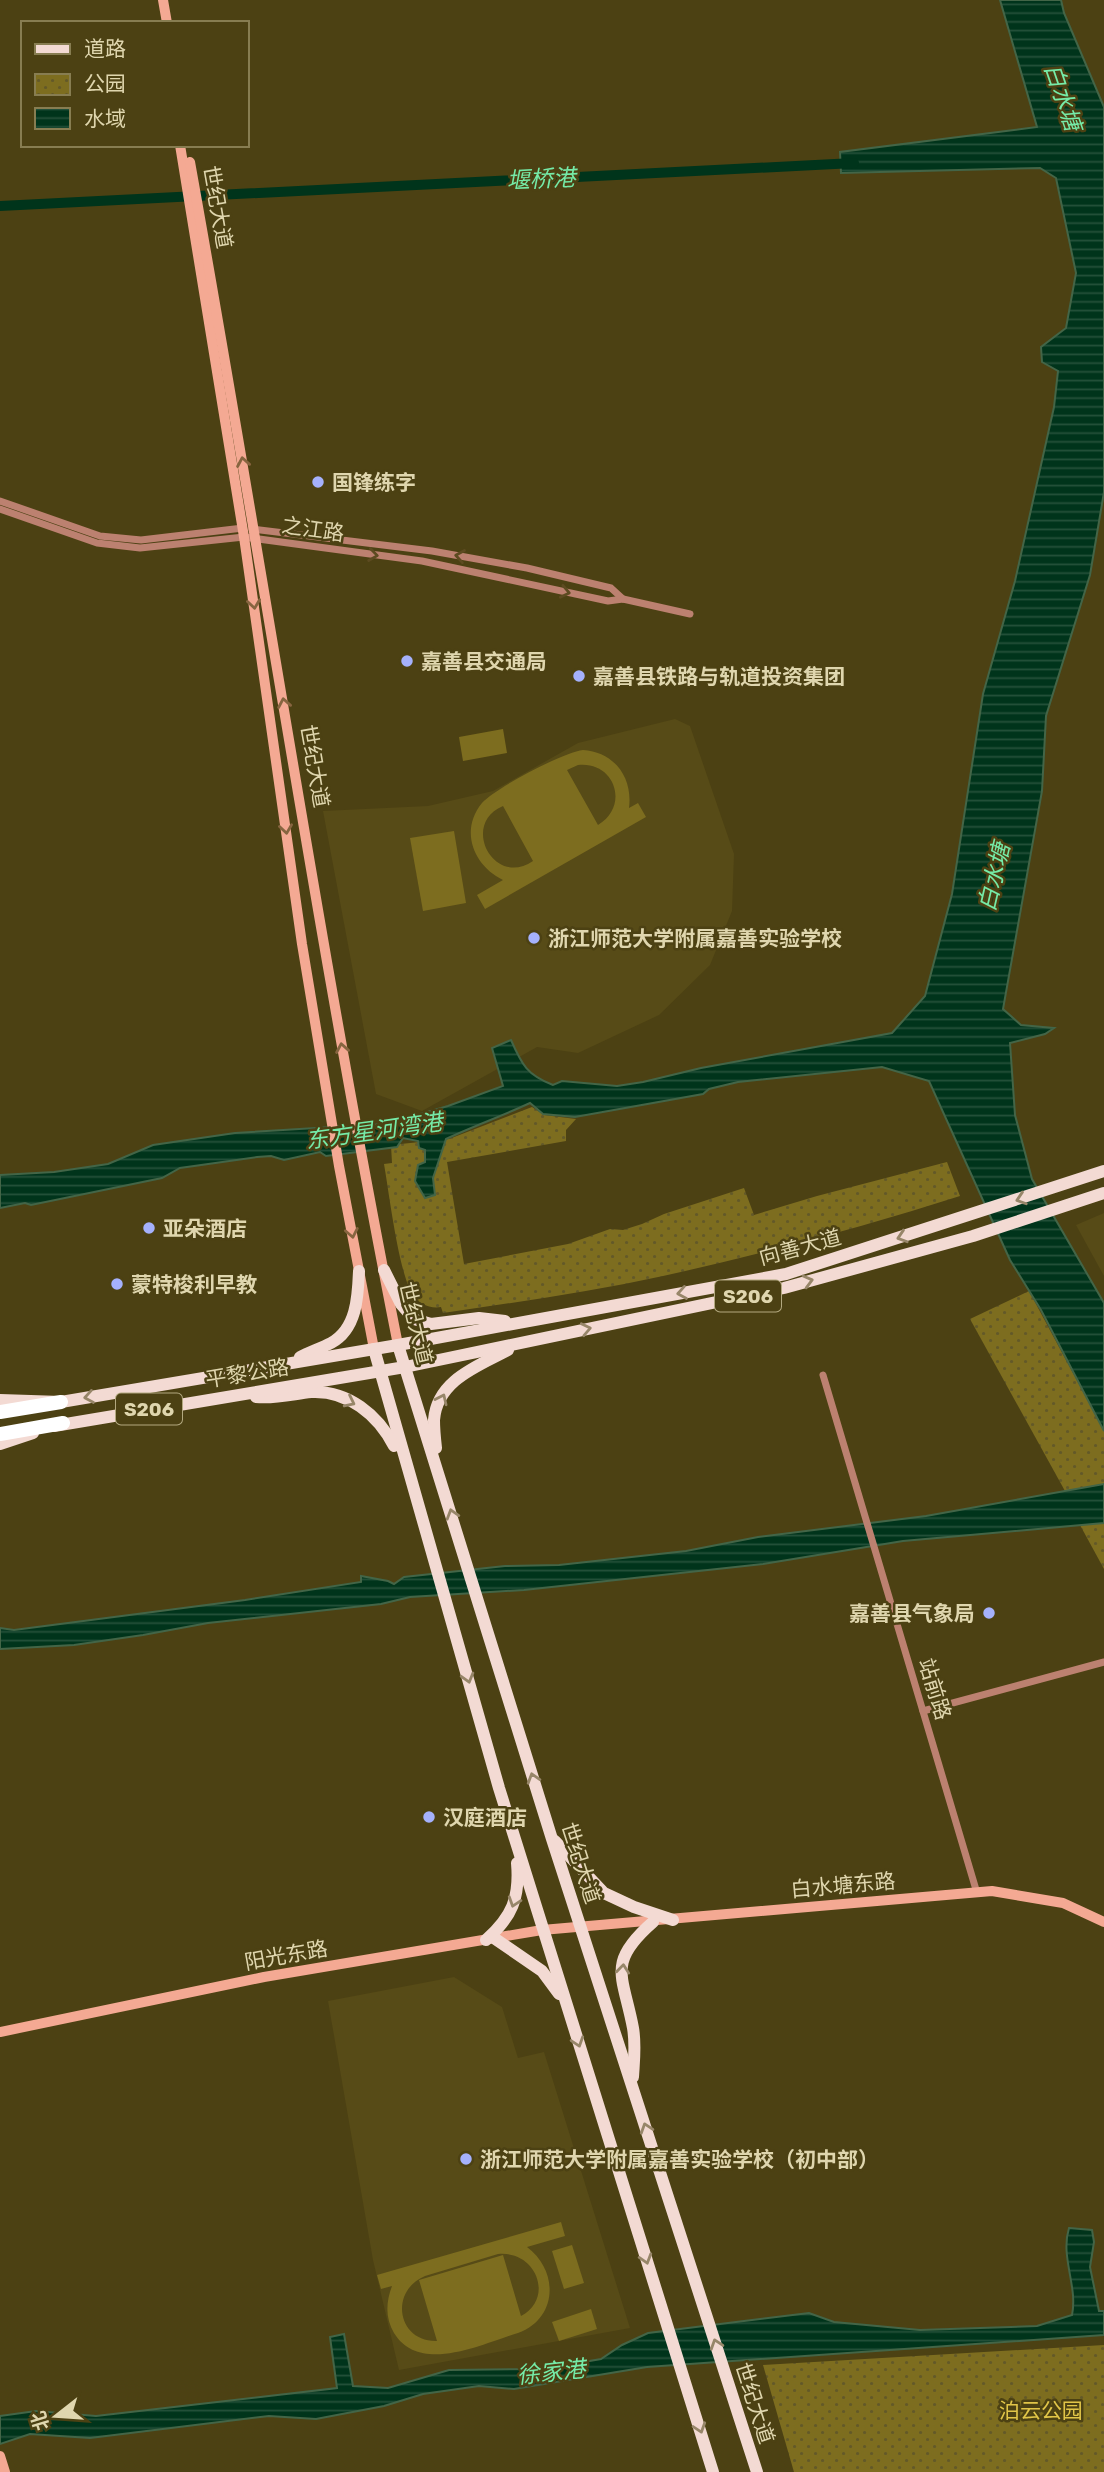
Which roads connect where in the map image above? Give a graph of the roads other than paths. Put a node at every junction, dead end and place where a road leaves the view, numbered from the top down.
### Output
1 (158, 0) edge
2 (163, 0) edge
3 (161, 21) edge
4 (167, 21) edge
5 (180, 147) edge
6 (187, 147) edge
7 (200, 242) junction
8 (0, 501) edge
9 (0, 509) edge
10 (243, 531) junction
11 (256, 534) junction
12 (623, 598) junction
13 (690, 614) dead end
14 (1104, 1171) edge
15 (1104, 1193) edge
16 (383, 1270) junction
17 (359, 1271) junction
18 (519, 1323) junction
19 (519, 1343) junction
20 (398, 1345) junction
21 (373, 1349) junction
22 (288, 1364) junction
23 (405, 1367) junction
24 (378, 1371) junction
25 (823, 1375) dead end
26 (235, 1394) junction
27 (0, 1400) edge
28 (61, 1402) junction
29 (0, 1412) edge
30 (63, 1423) junction
31 (0, 1434) edge
32 (0, 1444) edge
33 (436, 1466) junction
34 (408, 1475) junction
35 (1104, 1662) edge
36 (923, 1711) junction
37 (499, 1788) junction
38 (552, 1839) junction
39 (977, 1893) junction
40 (673, 1920) junction
41 (653, 1922) junction
42 (1104, 1922) edge
43 (581, 1928) junction
44 (542, 1930) junction
45 (490, 1939) junction
46 (566, 2006) junction
47 (0, 2032) edge
48 (632, 2084) junction
49 (0, 2456) edge
50 (5, 2471) edge
51 (713, 2472) edge
52 (757, 2472) edge

1 - 3 main road
2 - 4 main road
5 - 7 main road, 世纪大道
6 - 7 main road, 世纪大道
7 - 10 main road, 世纪大道
11 -> 7 main road, 世纪大道
8 - 10 street, 之江路
9 - 10 street, 之江路
10 - 11 street, 之江路
10 -> 17 main road, 世纪大道
11 -> 12 street, 之江路
12 -> 11 street, 之江路
16 -> 11 main road, 世纪大道
12 - 13 street, 之江路
14 -> 18 main road, 向善大道 / S206
19 -> 15 main road, 向善大道 / S206
16 - 18 main road
16 - 20 main road, 世纪大道
17 - 21 main road, 世纪大道
17 - 22 main road
18 - 20 main road, 向善大道 / S206
19 - 23 main road, 向善大道 / S206
33 -> 19 main road
20 - 21 main road, 向善大道 / S206
20 - 23 main road, 世纪大道
21 - 22 main road, 平黎公路 / S206
21 - 24 main road, 世纪大道
22 -> 28 main road, 平黎公路 / S206
23 - 24 main road, 向善大道 / S206
23 - 33 main road, 世纪大道
24 - 26 main road, 平黎公路 / S206
24 - 34 main road, 世纪大道
25 - 36 street, 站前路
26 - 30 main road, 平黎公路 / S206
26 -> 34 main road
27 - 28 main road, 平黎公路
28 - 29 highway, S206
30 - 31 highway, S206
30 - 32 main road, 平黎公路
38 -> 33 main road, 世纪大道
34 -> 37 main road, 世纪大道
35 - 36 street
36 - 39 street, 站前路
37 - 44 main road, 世纪大道
37 -> 45 main road
38 - 40 main road
38 - 43 main road, 世纪大道
39 - 40 main road, 白水塘东路
39 - 42 main road, 白水塘东路
40 - 41 main road, 白水塘东路
41 - 43 main road, 白水塘东路
48 -> 41 main road
43 - 44 main road, 阳光东路
43 - 48 main road, 世纪大道
44 - 45 main road, 阳光东路
44 - 46 main road, 世纪大道
45 - 46 main road
45 - 47 main road, 阳光东路
46 -> 51 main road, 世纪大道
52 -> 48 main road, 世纪大道
49 - 50 main road

